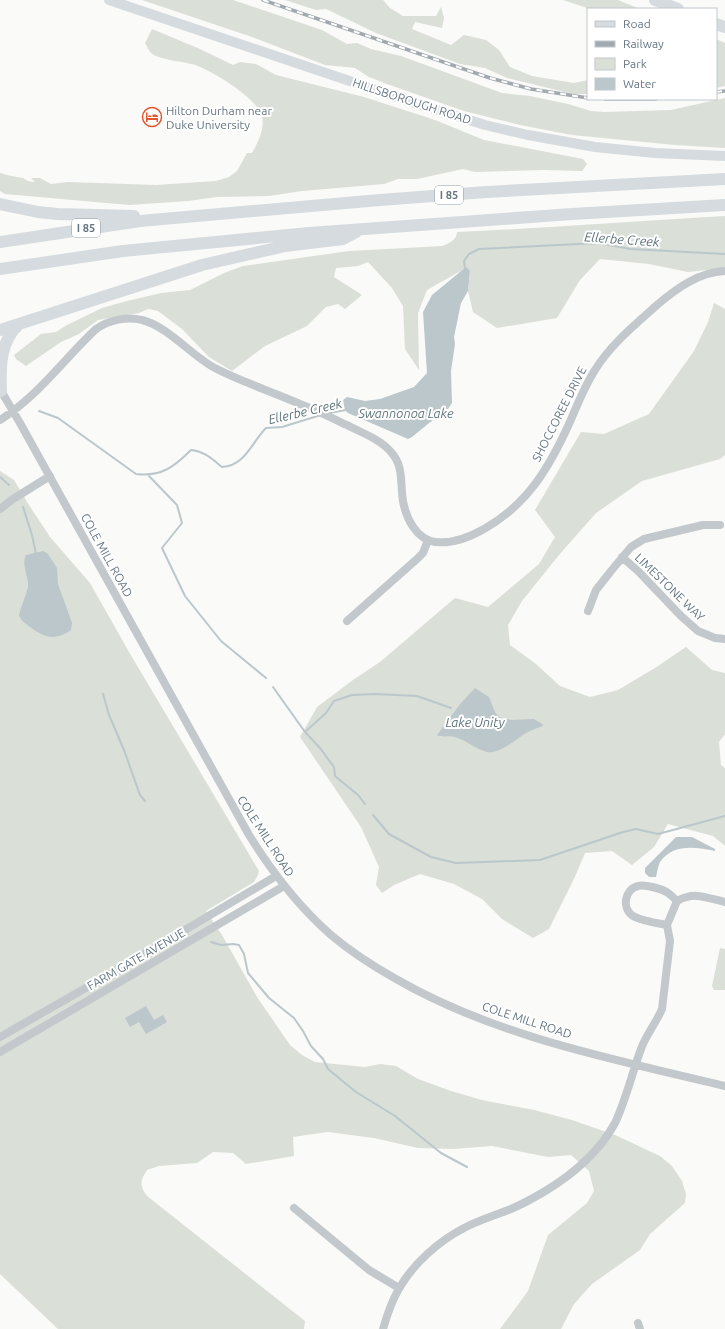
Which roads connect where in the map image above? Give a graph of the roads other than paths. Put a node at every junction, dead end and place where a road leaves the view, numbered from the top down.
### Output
1 (109, 0) edge
2 (655, 0) edge
3 (675, 8) edge
4 (725, 156) edge
5 (725, 179) edge
6 (0, 204) edge
7 (725, 205) edge
8 (173, 219) junction
9 (363, 228) junction
10 (0, 242) edge
11 (0, 269) edge
12 (725, 270) edge
13 (22, 322) junction
14 (0, 330) edge
15 (1, 390) edge
16 (14, 411) junction
17 (0, 420) edge
18 (50, 476) junction
19 (0, 509) edge
20 (720, 526) dead end
21 (428, 540) junction
22 (622, 557) junction
23 (588, 611) dead end
24 (347, 621) dead end
25 (725, 639) edge
26 (276, 876) junction
27 (284, 886) junction
28 (678, 901) junction
29 (725, 902) edge
30 (667, 925) junction
31 (0, 1037) edge
32 (0, 1052) edge
33 (636, 1064) junction
34 (725, 1086) edge
35 (294, 1208) dead end
36 (399, 1288) junction
37 (382, 1329) edge

1 - 4 main road, HILLSBOROUGH ROAD
2 - 3 highway
5 - 8 highway, I 85
6 - 8 highway
7 - 9 highway, I 85
8 - 10 highway, I 85
9 - 11 highway, I 85
9 - 13 highway
12 - 21 street, SHOCCOREE DRIVE
13 - 14 highway
13 - 15 highway
15 - 16 street, COLE MILL ROAD
16 - 17 street
16 - 18 street, COLE MILL ROAD
16 - 21 street
18 - 19 street
18 - 26 street, COLE MILL ROAD
20 - 22 street
21 - 24 street
22 - 23 street
22 - 25 street, LIMESTONE WAY
26 - 27 street, COLE MILL ROAD
26 - 31 street, FARM GATE AVENUE
27 - 32 street, FARM GATE AVENUE
27 - 33 street, COLE MILL ROAD
28 - 29 street
28 - 30 street
28 - 30 street
30 - 33 street
33 - 34 street, COLE MILL ROAD
33 - 36 street
35 - 36 street
36 - 37 street

